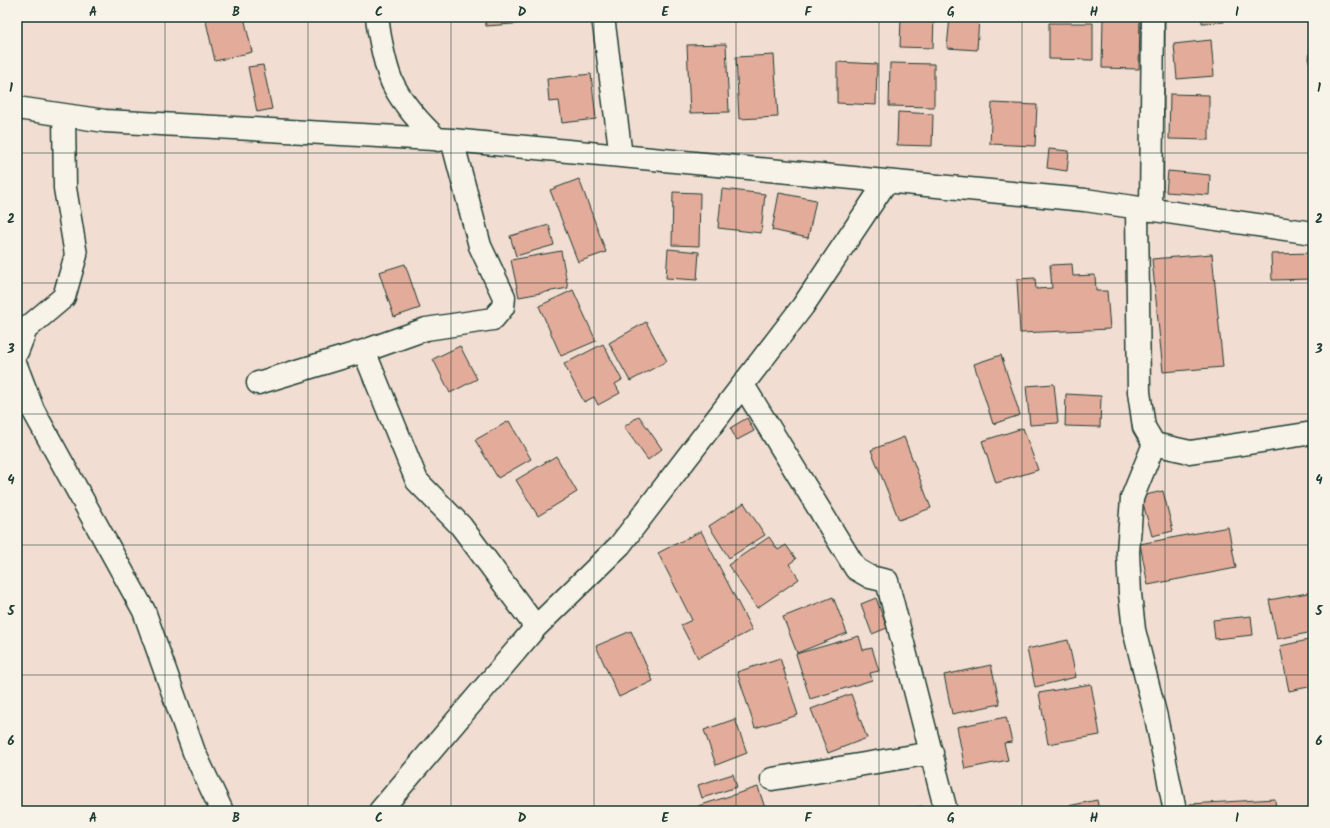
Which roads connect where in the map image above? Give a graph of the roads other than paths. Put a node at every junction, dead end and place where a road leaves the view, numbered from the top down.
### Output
1 (376, 17) edge
2 (603, 17) edge
3 (1153, 17) edge
4 (17, 108) edge
5 (64, 115) junction
6 (445, 140) junction
7 (621, 156) junction
8 (886, 182) junction
9 (1144, 209) junction
10 (1313, 233) edge
11 (364, 351) junction
12 (17, 352) edge
13 (17, 368) edge
14 (258, 383) dead end
15 (743, 385) junction
16 (1313, 433) edge
17 (1154, 444) junction
18 (536, 627) junction
19 (932, 753) junction
20 (772, 778) dead end
21 (222, 811) edge
22 (380, 811) edge
23 (946, 811) edge
24 (1174, 811) edge

1 - 6 street
2 - 7 street
3 - 9 street
4 - 5 street
5 - 6 street
5 - 12 street
6 - 7 street
6 - 11 street
7 - 8 street
8 - 9 street
8 - 15 street
9 - 10 street
9 - 17 street
11 - 14 street
11 - 18 street
13 - 21 street
15 - 18 street
15 - 19 street
16 - 17 street
17 - 24 street
18 - 22 street
19 - 20 street
19 - 23 street

